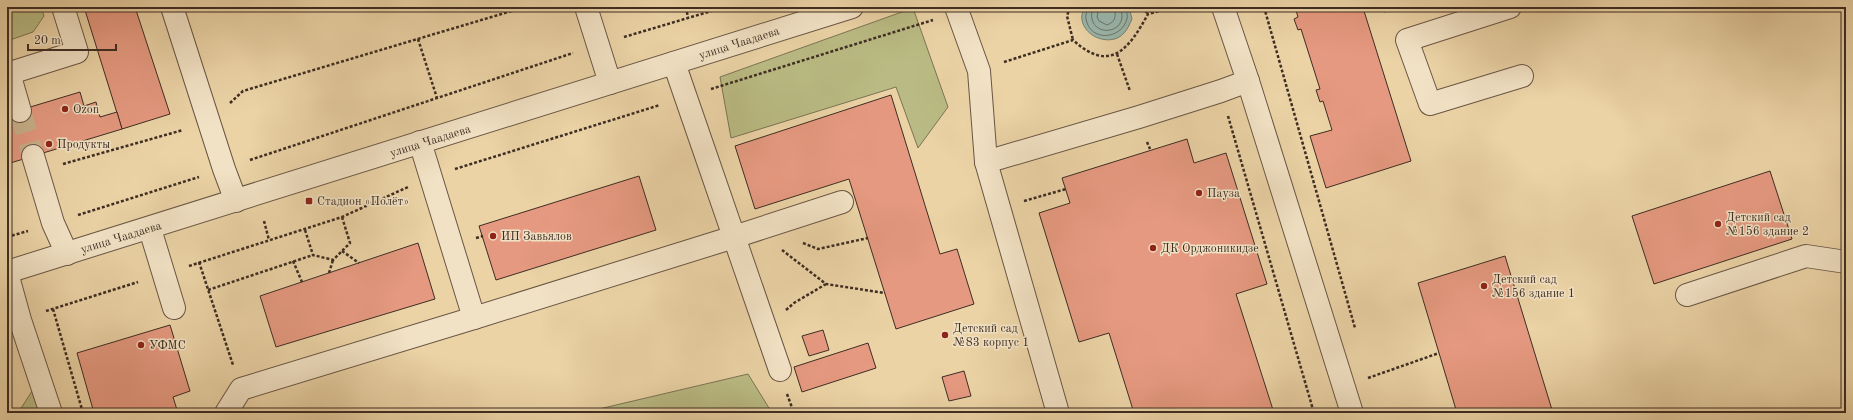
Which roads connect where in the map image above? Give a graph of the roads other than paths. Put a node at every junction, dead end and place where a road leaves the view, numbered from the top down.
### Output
1 (63, 7) edge
2 (172, 7) edge
3 (586, 7) edge
4 (852, 7) edge
5 (1223, 7) edge
6 (1510, 7) edge
7 (957, 10) edge
8 (674, 63) junction
9 (8, 74) edge
10 (1522, 76) dead end
11 (1248, 80) junction
12 (610, 83) junction
13 (20, 111) tunnel mouth
14 (420, 142) junction
15 (986, 162) junction
16 (36, 164) tunnel mouth
17 (236, 201) junction
18 (842, 202) dead end
19 (150, 229) junction
20 (734, 237) junction
21 (67, 254) junction
22 (1846, 262) edge
23 (7, 272) edge
24 (1687, 295) dead end
25 (174, 308) dead end
26 (474, 318) junction
27 (780, 370) dead end
28 (51, 413) edge
29 (226, 413) edge
30 (1058, 413) edge
31 (1352, 413) edge

1 - 9 street
2 - 17 street
3 - 12 street
4 - 8 street, улица Чаадаева
5 - 11 street
6 - 10 street
7 - 15 street
8 - 12 street, улица Чаадаева
8 - 20 street
9 - 13 street
11 - 15 street
11 - 31 street
12 - 14 street, улица Чаадаева
14 - 17 street, улица Чаадаева
14 - 26 street
15 - 30 street
16 - 21 street
17 - 19 street, улица Чаадаева
18 - 20 street
19 - 21 street, улица Чаадаева
19 - 25 street
20 - 26 street
20 - 27 street
21 - 23 street, улица Чаадаева
22 - 24 street
23 - 28 street
26 - 29 street

